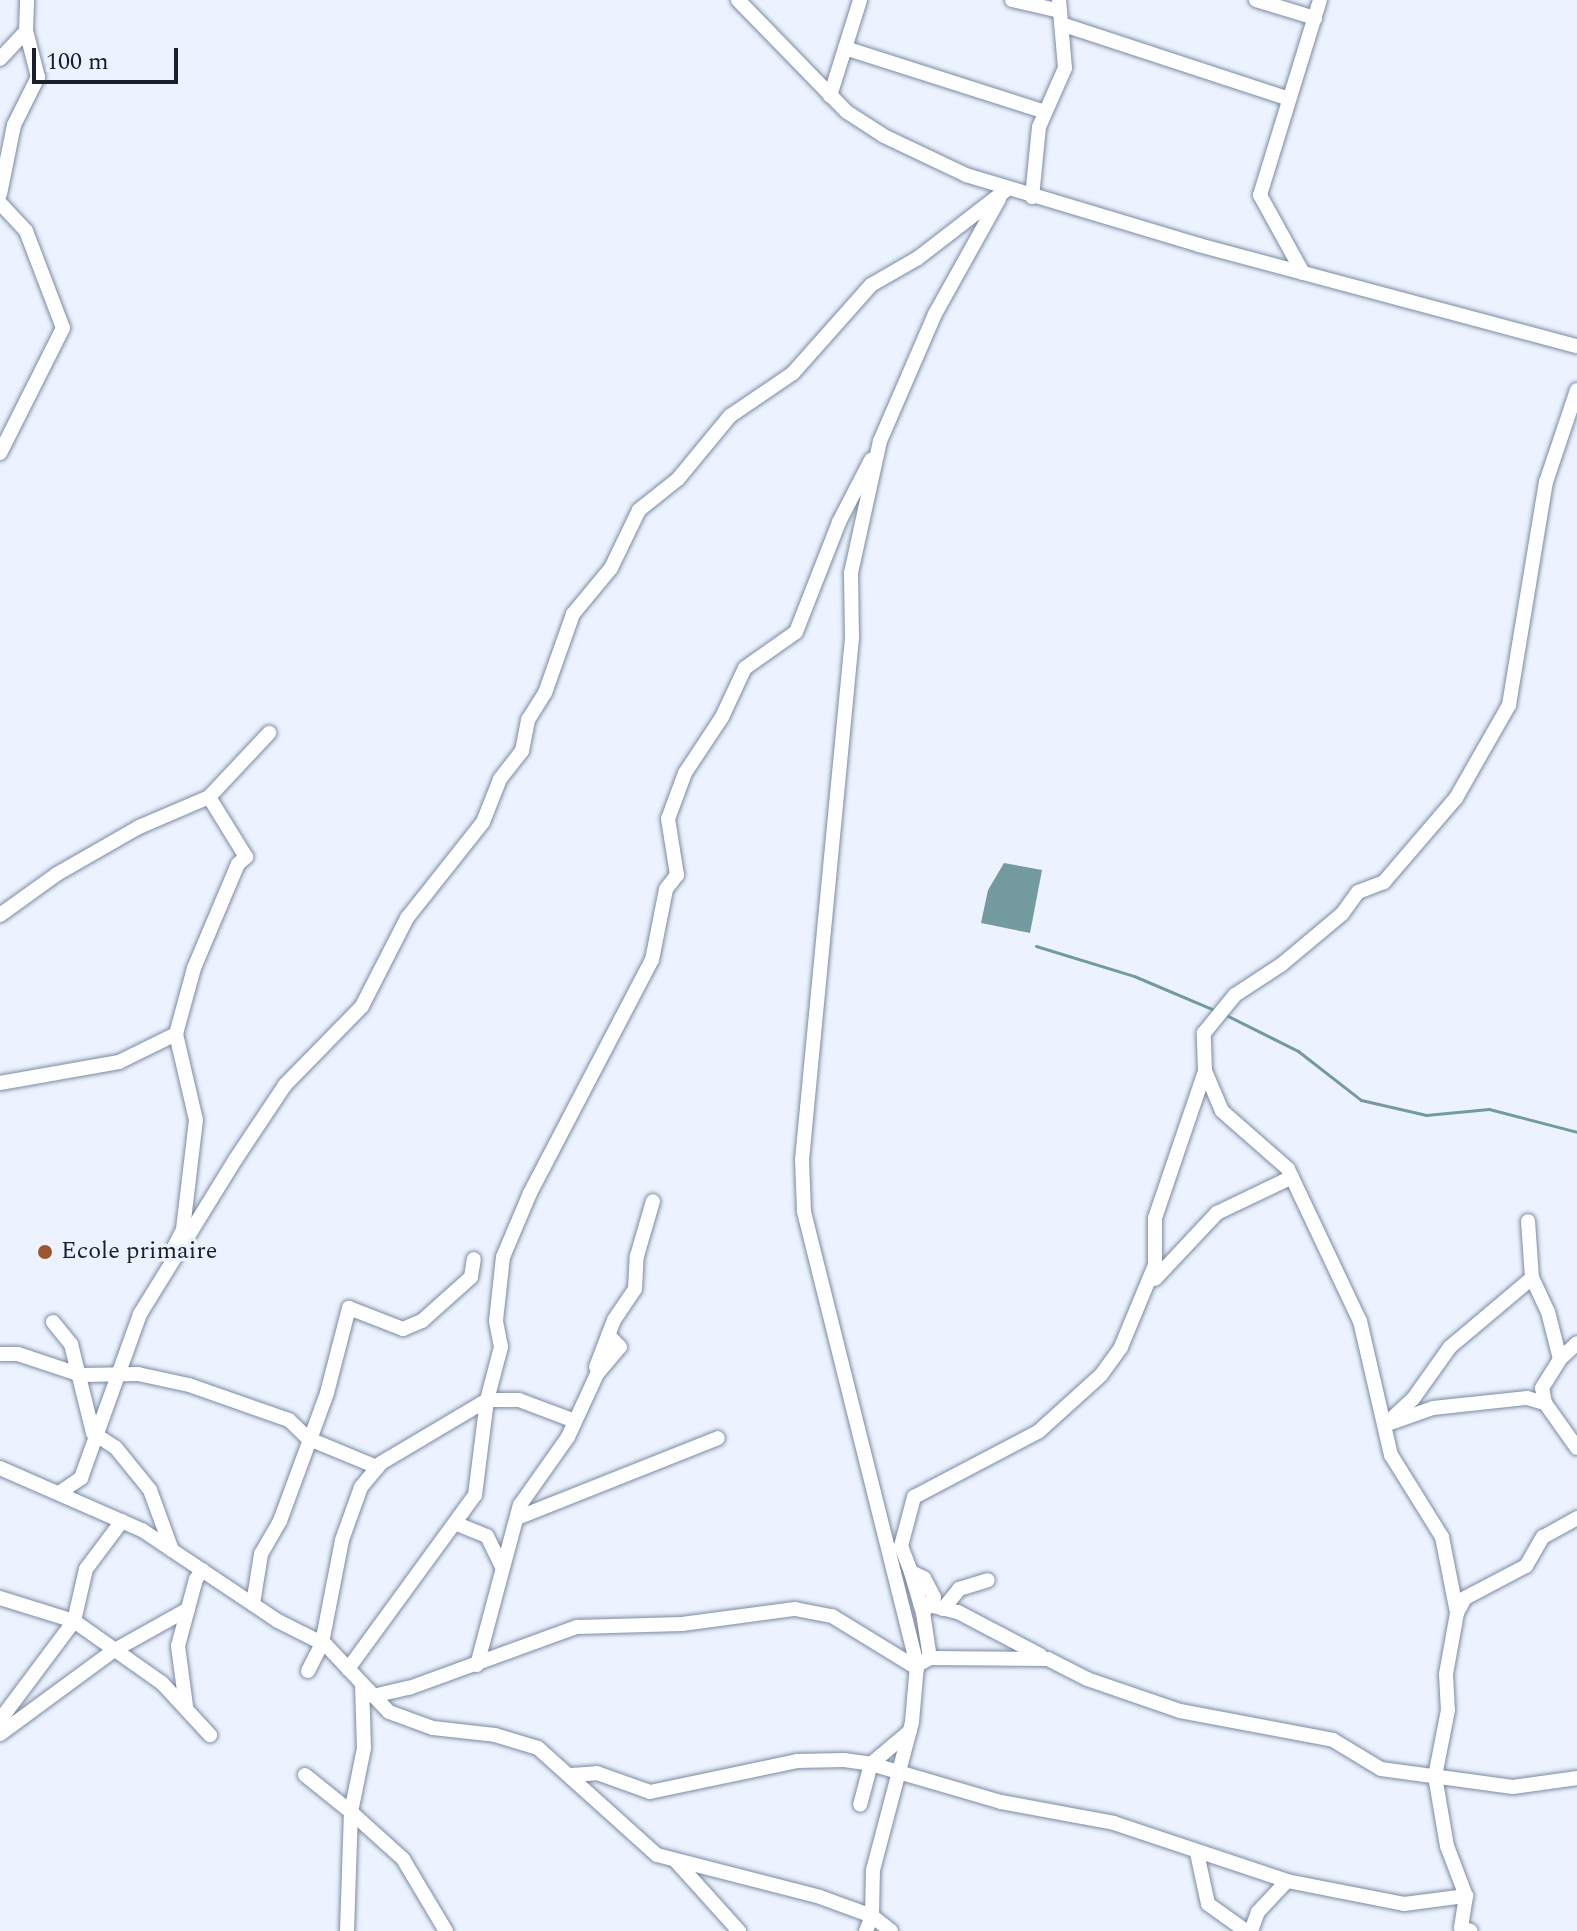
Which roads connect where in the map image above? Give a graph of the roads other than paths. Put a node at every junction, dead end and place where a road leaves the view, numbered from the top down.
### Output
1 (27, 0) edge
2 (738, 0) edge
3 (860, 0) edge
4 (1012, 0) edge
5 (1256, 0) edge
6 (1320, 0) edge
7 (1060, 12) edge
8 (1315, 18) junction
9 (26, 31) junction
10 (845, 48) junction
11 (0, 59) edge
12 (830, 96) junction
13 (1289, 99) junction
14 (1045, 112) junction
15 (0, 194) edge
16 (1002, 194) junction
17 (1032, 197) junction
18 (0, 203) edge
19 (1303, 273) junction
20 (1577, 346) edge
21 (1577, 390) edge
22 (880, 441) junction
23 (0, 453) edge
24 (269, 733) dead end
25 (209, 797) junction
26 (0, 915) edge
27 (176, 1034) junction
28 (1205, 1071) junction
29 (0, 1083) edge
30 (1292, 1177) junction
31 (223, 1186) junction
32 (653, 1201) dead end
33 (187, 1203) junction
34 (1528, 1221) dead end
35 (474, 1259) dead end
36 (1532, 1278) junction
37 (158, 1284) junction
38 (1147, 1289) junction
39 (53, 1322) dead end
40 (1577, 1343) edge
41 (0, 1354) edge
42 (1560, 1359) junction
43 (81, 1375) junction
44 (114, 1376) junction
45 (487, 1400) junction
46 (1545, 1403) junction
47 (575, 1421) junction
48 (1385, 1425) junction
49 (93, 1433) junction
50 (718, 1438) dead end
51 (309, 1439) junction
52 (1577, 1448) edge
53 (377, 1467) junction
54 (0, 1468) edge
55 (59, 1493) junction
56 (517, 1518) junction
57 (1577, 1518) edge
58 (122, 1521) junction
59 (457, 1524) junction
60 (172, 1550) junction
61 (502, 1567) junction
62 (203, 1570) junction
63 (988, 1580) dead end
64 (0, 1598) edge
65 (901, 1600) junction
66 (253, 1604) junction
67 (188, 1609) junction
68 (938, 1610) junction
69 (1457, 1613) junction
70 (74, 1621) junction
71 (322, 1643) junction
72 (113, 1651) junction
73 (1048, 1659) junction
74 (921, 1664) junction
75 (477, 1665) junction
76 (348, 1669) junction
77 (308, 1671) dead end
78 (362, 1685) junction
79 (373, 1696) junction
80 (186, 1706) junction
81 (0, 1720) edge
82 (910, 1731) junction
83 (0, 1734) edge
84 (210, 1735) dead end
85 (871, 1764) junction
86 (305, 1775) dead end
87 (571, 1775) junction
88 (899, 1775) junction
89 (1435, 1776) junction
90 (1576, 1779) edge
91 (860, 1805) dead end
92 (351, 1812) junction
93 (1197, 1853) junction
94 (675, 1860) junction
95 (1287, 1881) junction
96 (1466, 1896) junction
97 (1215, 1913) junction
98 (872, 1916) junction
99 (1465, 1930) edge
100 (347, 1931) edge
101 (446, 1931) edge
102 (739, 1931) edge
103 (866, 1931) edge
104 (891, 1931) edge
105 (1215, 1931) edge
106 (1248, 1931) edge

1 - 9 street
2 - 12 street
3 - 10 street
4 - 7 street
5 - 8 street
6 - 8 street
7 - 13 street
7 - 14 street
8 - 13 street
9 - 11 street
9 - 15 street
10 - 12 street
10 - 14 street
12 - 16 street
13 - 19 street
14 - 17 street
16 - 17 street
16 - 22 street
16 - 31 street
17 - 19 street
18 - 23 street
19 - 20 street
21 - 28 street
22 - 45 street
22 - 65 street
24 - 25 street
25 - 26 street
25 - 27 street
27 - 29 street
27 - 33 street
28 - 30 street
28 - 38 street
30 - 38 street
30 - 48 street
31 - 33 street
31 - 37 street
32 - 47 street
33 - 37 street
34 - 36 street
35 - 51 street
36 - 42 street
36 - 48 street
37 - 44 street
38 - 68 street
39 - 43 street
40 - 42 street
41 - 43 street
42 - 46 street
43 - 44 street
43 - 49 street
44 - 49 street
44 - 51 street
45 - 47 street
45 - 53 street
45 - 59 street
46 - 48 street
46 - 52 street
47 - 56 street
48 - 69 street
49 - 55 street
49 - 60 street
50 - 56 street
51 - 53 street
51 - 66 street
53 - 71 street
54 - 55 street
55 - 58 street
56 - 61 street
57 - 69 street
58 - 60 street
58 - 70 street
59 - 61 street
59 - 76 street
60 - 62 street
61 - 75 street
62 - 66 street
62 - 67 street
63 - 68 street
64 - 70 street
65 - 68 street
65 - 74 street
66 - 71 street
67 - 72 street
67 - 80 street
68 - 73 street
68 - 74 street
69 - 89 street
70 - 72 street
70 - 81 street
71 - 76 street
71 - 77 street
72 - 80 street
72 - 83 street
73 - 74 street
73 - 89 street
74 - 75 street
74 - 82 street
75 - 79 street
76 - 78 street
78 - 79 street
78 - 92 street
79 - 87 street
80 - 84 street
82 - 85 street
82 - 88 street
85 - 87 street
85 - 88 street
85 - 91 street
86 - 92 street
87 - 94 street
88 - 93 street
88 - 98 street
89 - 90 street
89 - 96 street
92 - 100 street
92 - 101 street
93 - 95 street
93 - 97 street
94 - 98 street
94 - 102 street
95 - 96 street
95 - 106 street
96 - 99 street
97 - 105 street
97 - 106 street
98 - 103 street
98 - 104 street

